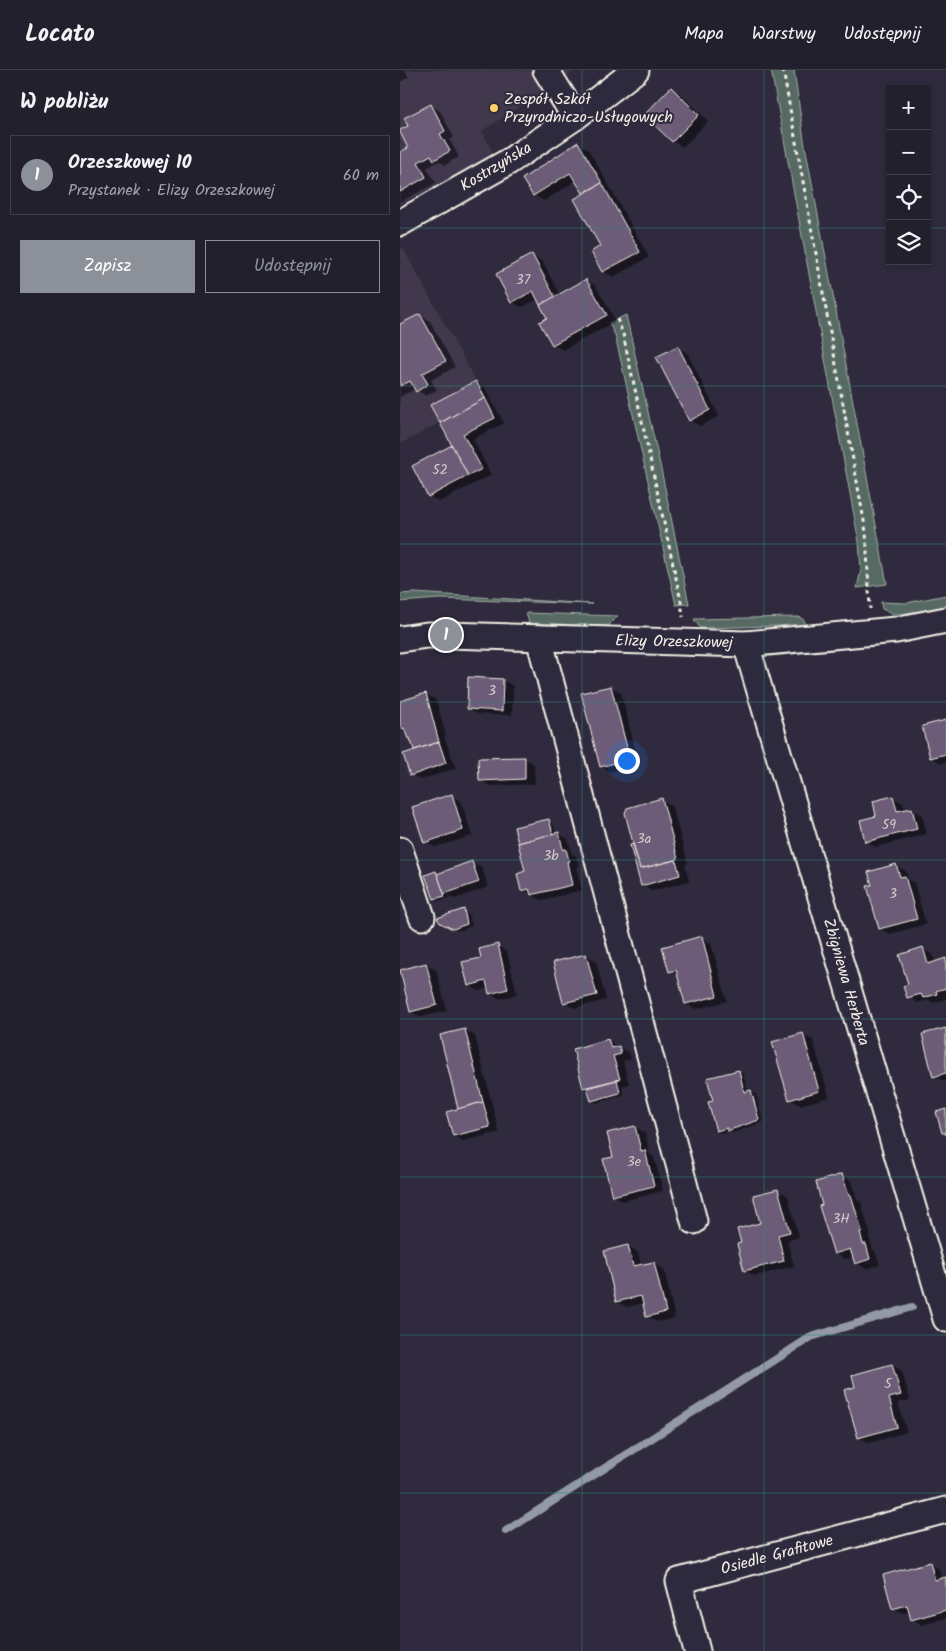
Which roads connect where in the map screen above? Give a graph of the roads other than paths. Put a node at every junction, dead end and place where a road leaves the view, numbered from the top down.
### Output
1 (546, 70) edge
2 (636, 70) edge
3 (575, 117) junction
4 (400, 223) edge
5 (946, 620) edge
6 (539, 638) junction
7 (400, 639) edge
8 (746, 644) junction
9 (400, 850) edge
10 (422, 917) dead end
11 (694, 1221) dead end
12 (946, 1319) edge
13 (946, 1510) edge
14 (697, 1651) edge

1 - 3 street
2 - 3 street, Kostrzyńska
3 - 4 street, Kostrzyńska
5 - 8 street, Elizy Orzeszkowej
6 - 7 street, Elizy Orzeszkowej
6 - 8 street, Elizy Orzeszkowej
6 - 11 street
8 - 12 street, Zbigniewa Herberta
9 - 10 street
13 - 14 street, Osiedle Grafitowe

